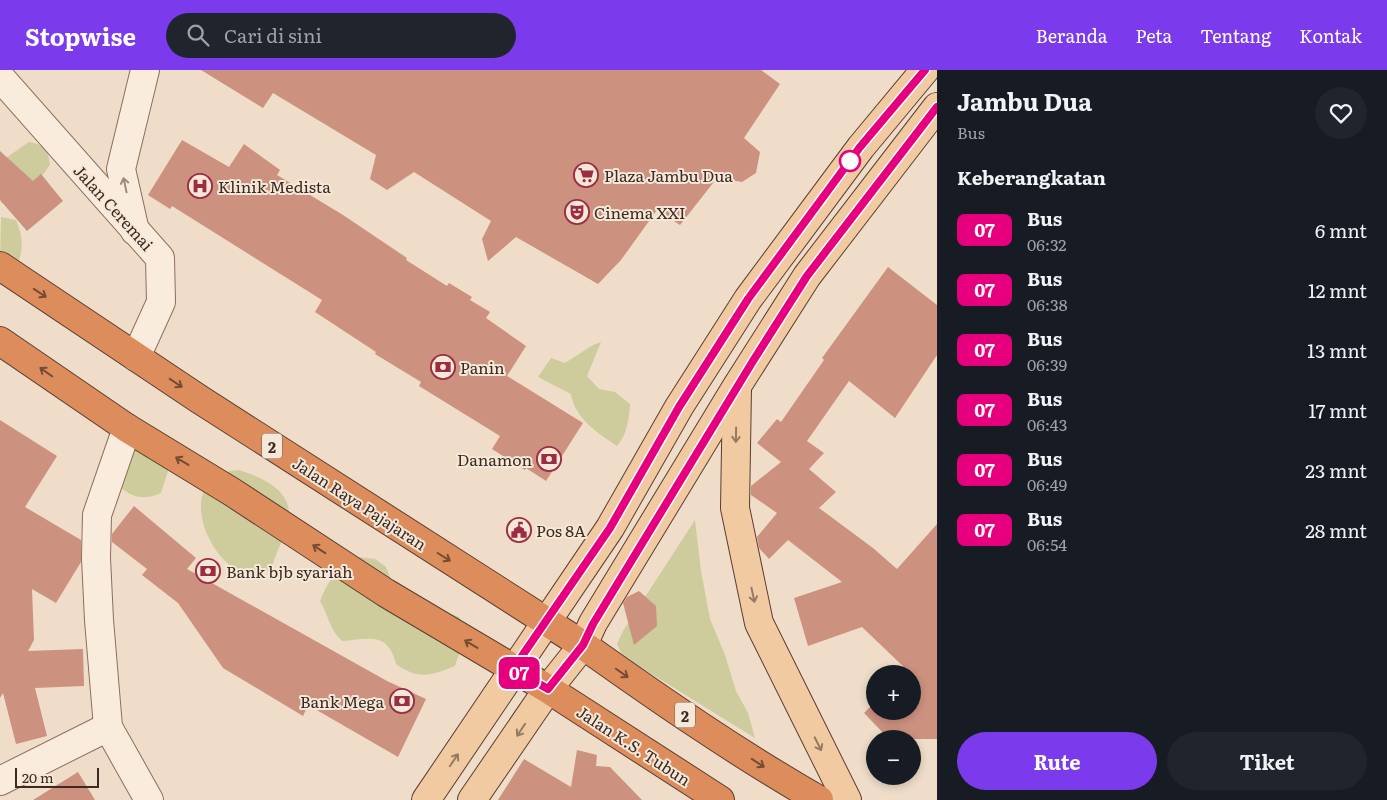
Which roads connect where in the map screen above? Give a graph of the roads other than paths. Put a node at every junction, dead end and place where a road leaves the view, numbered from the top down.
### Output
1 (145, 70) edge
2 (925, 70) edge
3 (0, 77) edge
4 (937, 107) edge
5 (135, 233) junction
6 (0, 266) edge
7 (0, 341) edge
8 (136, 357) junction
9 (737, 386) junction
10 (127, 428) junction
11 (547, 622) junction
12 (583, 645) junction
13 (513, 669) junction
14 (548, 689) junction
15 (108, 727) junction
16 (0, 780) edge
17 (149, 800) edge
18 (426, 800) edge
19 (472, 800) edge
20 (720, 800) edge
21 (819, 800) edge
22 (847, 800) edge

5 -> 1 street
2 - 11 main road
3 - 5 street, Jalan Ceremai
4 - 9 main road
5 - 8 street, Jalan Ceremai
6 -> 8 highway, Jalan Raya Pajajaran / 2
10 -> 7 highway
8 -> 11 highway, Jalan Raya Pajajaran / 2
9 - 12 main road
9 -> 22 main road
13 -> 10 highway
10 - 15 street
11 - 12 highway, 2
11 - 13 main road
12 - 14 main road
12 -> 21 highway, 2
13 - 14 highway, Jalan K.S. Tubun
18 -> 13 main road
14 -> 19 main road
14 - 20 highway, Jalan K.S. Tubun
15 - 16 street
15 - 17 street

